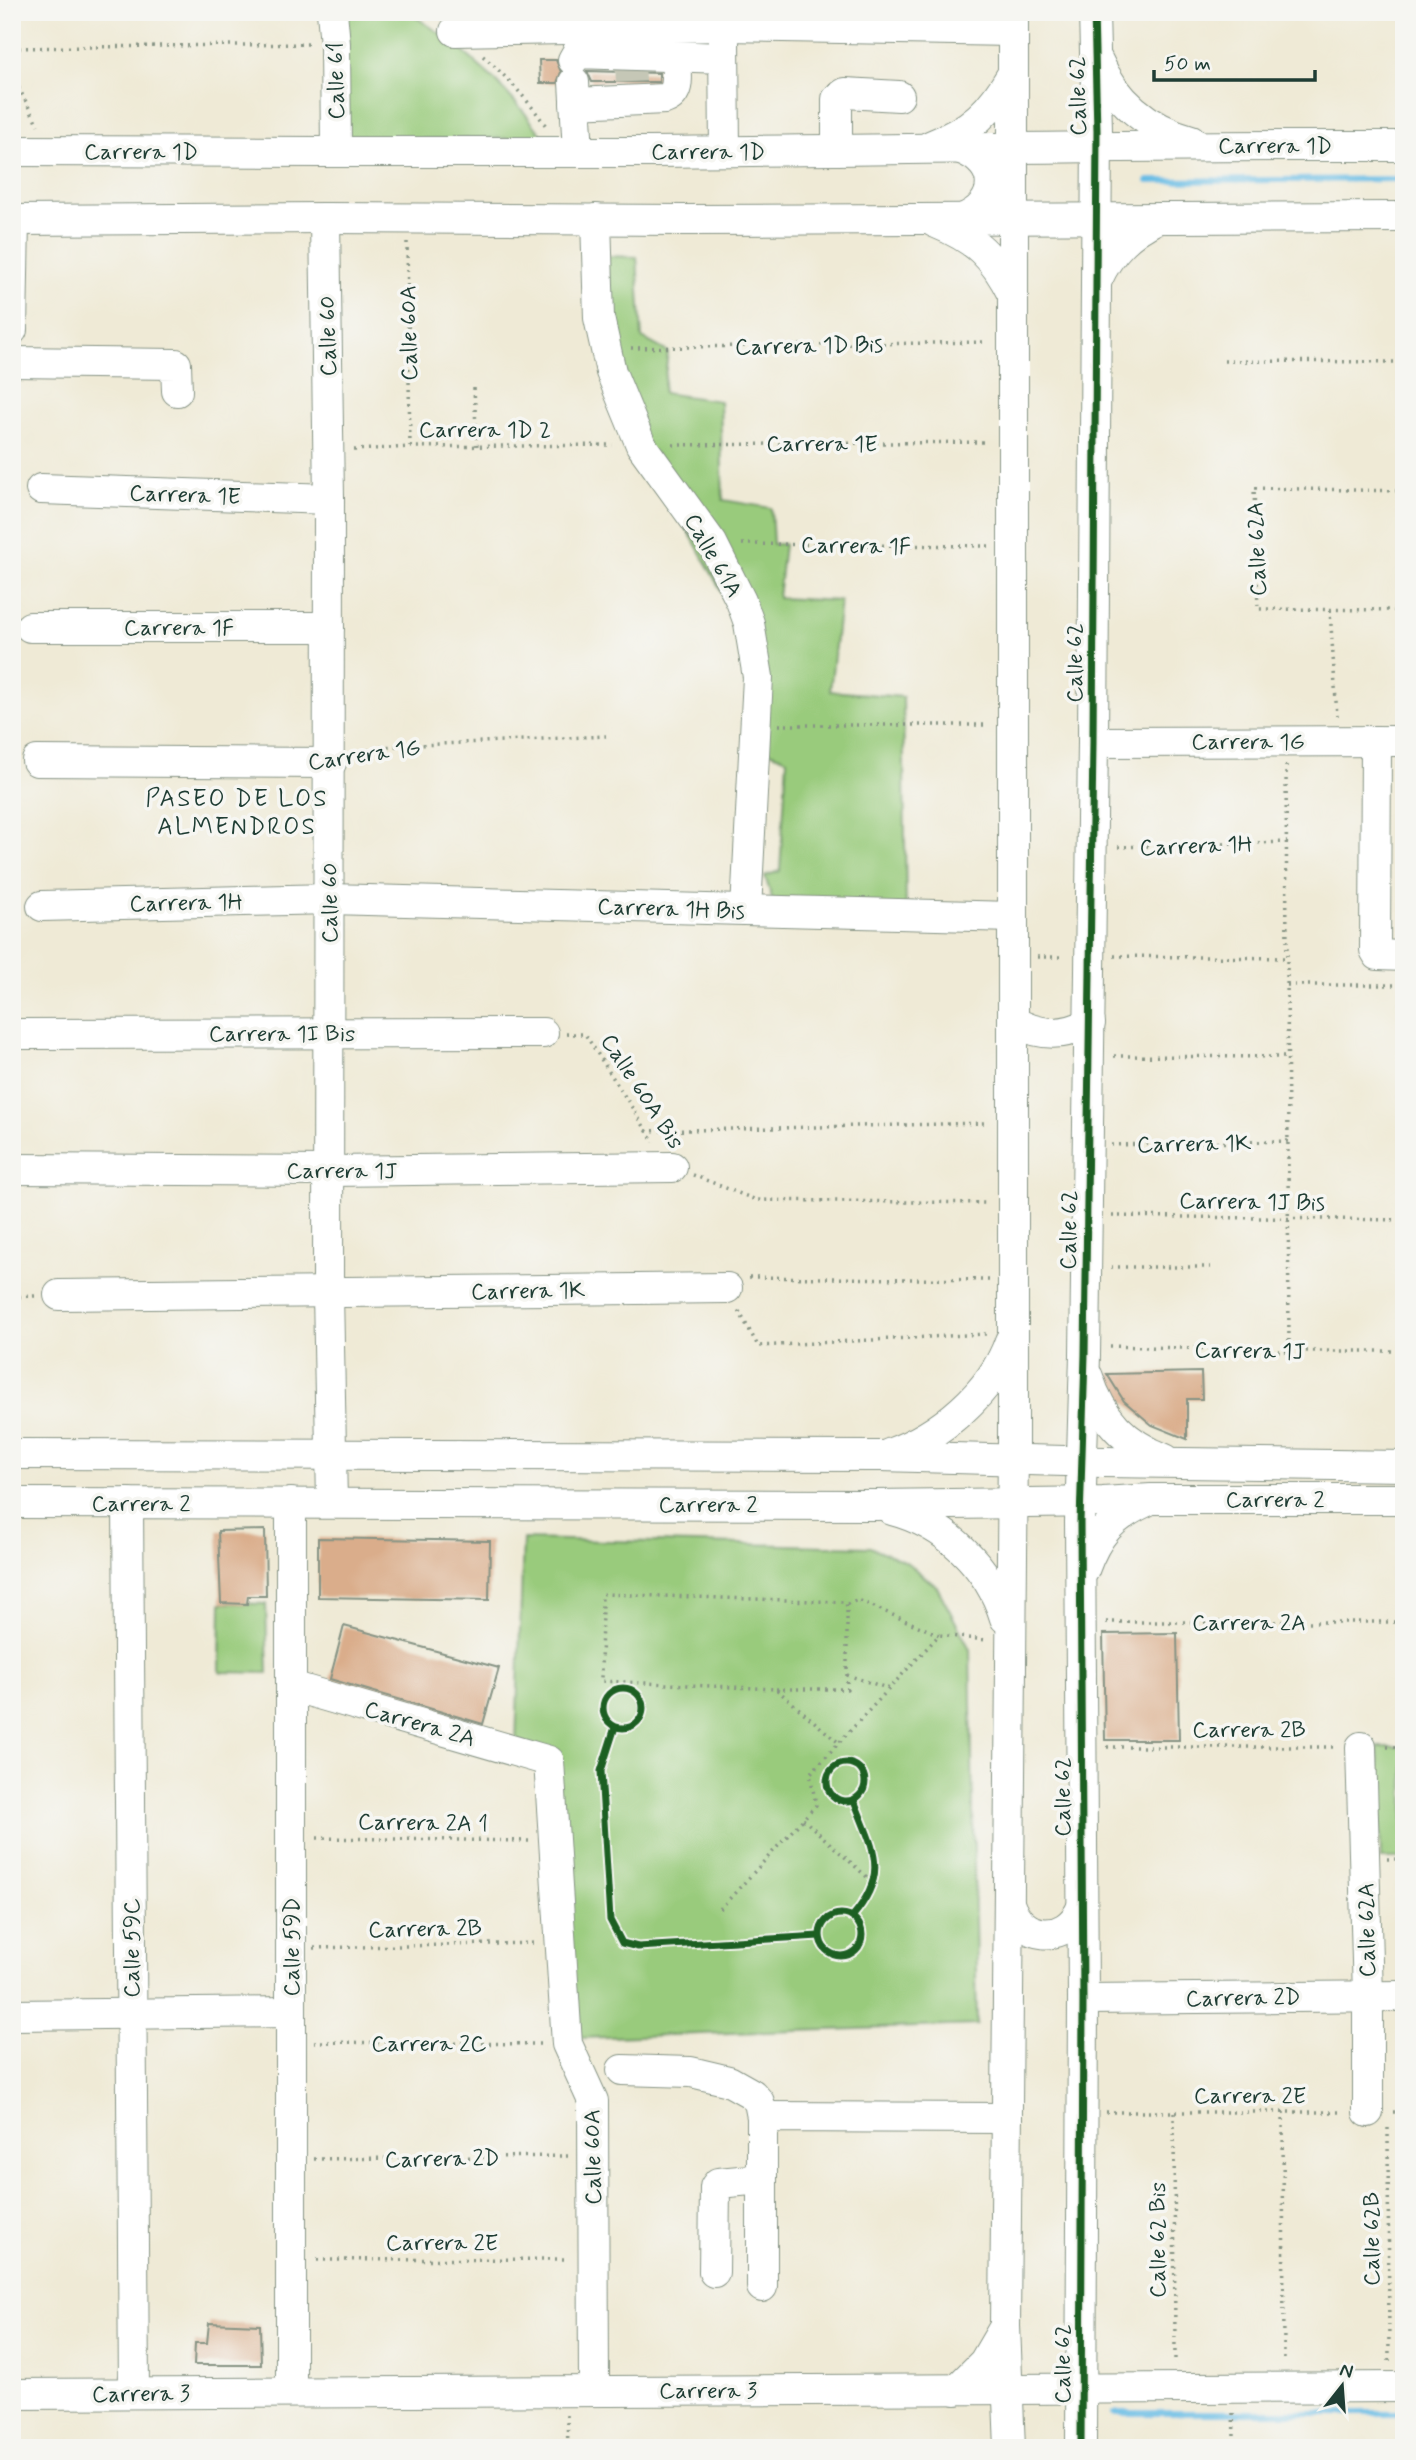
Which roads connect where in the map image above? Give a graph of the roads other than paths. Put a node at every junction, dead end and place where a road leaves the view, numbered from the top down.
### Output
1 (332, 12) edge
2 (1094, 12) edge
3 (724, 19) edge
4 (1013, 22) edge
5 (455, 31) road end
6 (1096, 55) junction
7 (676, 57) junction
8 (724, 58) junction
9 (1013, 72) junction
10 (631, 75) junction
11 (574, 82) junction
12 (899, 96) dead end
13 (1207, 145) junction
14 (1404, 146) edge
15 (961, 149) junction
16 (1013, 149) junction
17 (1097, 149) junction
18 (336, 150) junction
19 (837, 150) junction
20 (919, 150) junction
21 (12, 151) edge
22 (725, 151) junction
23 (568, 152) junction
24 (637, 152) junction
25 (1404, 217) edge
26 (326, 218) junction
27 (1157, 218) junction
28 (596, 219) junction
29 (927, 219) junction
30 (962, 219) junction
31 (1013, 219) junction
32 (1097, 219) junction
33 (13, 220) edge
34 (1097, 280) junction
35 (1013, 295) junction
36 (12, 330) edge
37 (12, 362) edge
38 (177, 377) dead end
39 (41, 489) dead end
40 (330, 499) junction
41 (30, 627) dead end
42 (328, 627) junction
43 (1390, 741) edge
44 (1093, 742) junction
45 (37, 761) dead end
46 (331, 763) junction
47 (330, 899) junction
48 (42, 906) dead end
49 (746, 910) junction
50 (1013, 917) junction
51 (1404, 956) edge
52 (1013, 1021) junction
53 (1090, 1023) junction
54 (328, 1032) junction
55 (543, 1033) road end
56 (22, 1034) dead end
57 (672, 1167) road end
58 (12, 1169) edge
59 (330, 1171) junction
60 (727, 1288) road end
61 (328, 1293) junction
62 (59, 1295) dead end
63 (1003, 1334) junction
64 (1091, 1350) junction
65 (12, 1454) edge
66 (332, 1455) junction
67 (578, 1456) junction
68 (881, 1457) junction
69 (1013, 1460) junction
70 (1082, 1462) junction
71 (1175, 1463) junction
72 (1404, 1465) edge
73 (1404, 1499) edge
74 (1151, 1500) junction
75 (12, 1503) edge
76 (128, 1503) junction
77 (291, 1503) junction
78 (332, 1503) junction
79 (1012, 1503) junction
80 (1080, 1503) junction
81 (581, 1504) junction
82 (875, 1505) junction
83 (1081, 1584) junction
84 (999, 1636) junction
85 (291, 1686) junction
86 (1361, 1747) road end
87 (549, 1761) joint
88 (1009, 1903) junction
89 (1082, 1907) junction
90 (1368, 1996) junction
91 (1404, 1996) edge
92 (1083, 1999) junction
93 (291, 2012) junction
94 (132, 2014) junction
95 (12, 2015) edge
96 (622, 2070) dead end
97 (1378, 2112) road end
98 (762, 2118) junction
99 (1007, 2119) junction
100 (762, 2179) junction
101 (714, 2273) dead end
102 (762, 2287) dead end
103 (1005, 2326) junction
104 (1396, 2376) edge
105 (1081, 2388) junction
106 (594, 2390) junction
107 (956, 2390) junction
108 (1008, 2390) junction
109 (290, 2391) junction
110 (134, 2393) junction
111 (12, 2394) edge
112 (1010, 2448) edge
113 (1081, 2448) edge

1 - 18 street, Calle 61
2 - 6 street, Calle 62
3 - 4 street
3 - 5 street
3 - 8 street
4 - 9 street
6 - 13 street
6 - 17 street, Calle 62
7 - 8 street
7 - 10 street
7 - 10 street
8 - 22 street
9 - 16 street
9 - 20 street
10 - 11 street
10 - 11 street
10 - 24 street
11 - 23 street
12 - 19 street
13 - 14 street, Carrera 1D
13 - 17 street, Carrera 1D
15 - 16 street, Carrera 1D
15 - 20 street, Carrera 1D
15 - 30 street
16 - 17 street, Carrera 1D
16 - 31 street
17 - 32 street, Calle 62
18 - 21 street, Carrera 1D
18 - 23 street, Carrera 1D
19 - 20 street, Carrera 1D
19 - 22 street, Carrera 1D
22 - 24 street, Carrera 1D
23 - 24 street, Carrera 1D
25 - 27 street
26 - 28 street
26 - 33 street
26 - 40 street, Calle 60
27 - 32 street
27 - 34 street
28 - 29 street
28 - 49 street, Calle 61A
29 - 30 street
29 - 35 street
30 - 31 street
31 - 32 street
31 - 35 street
32 - 34 street, Calle 62
33 - 36 street
34 - 44 street, Calle 62
35 - 50 street
37 - 38 street
39 - 40 street, Carrera 1E
40 - 42 street, Calle 60
41 - 42 street, Carrera 1F
42 - 46 street, Calle 60
43 - 44 street, Carrera 1G
43 - 51 street
44 - 53 street, Calle 62
45 - 46 street, Carrera 1G
46 - 47 street, Calle 60
47 - 48 street, Carrera 1H
47 - 49 street, Carrera 1H Bis
47 - 54 street, Calle 60
49 - 50 street, Carrera 1H Bis
50 - 52 street
52 - 53 street
52 - 63 street
53 - 64 street, Calle 62
54 - 55 street, Carrera 1I Bis
54 - 56 street, Carrera 1I Bis
54 - 59 street, Calle 60
57 - 59 street, Carrera 1J
58 - 59 street, Carrera 1J
59 - 61 street, Calle 60
60 - 61 street, Carrera 1K
61 - 62 street, Carrera 1K
61 - 66 street, Calle 60
63 - 68 street
63 - 69 street
64 - 70 street, Calle 62
64 - 71 street
65 - 66 street, Carrera 2
66 - 67 street, Carrera 2
66 - 78 street, Calle 60
67 - 68 street, Carrera 2
67 - 81 street
68 - 69 street, Carrera 2
69 - 70 street, Carrera 2
69 - 79 street
70 - 71 street, Carrera 2
70 - 80 street, Calle 62
71 - 72 street, Carrera 2
73 - 74 street, Carrera 2
74 - 80 street, Carrera 2
74 - 83 street
75 - 76 street, Carrera 2
76 - 77 street, Carrera 2
76 - 94 street, Calle 59C
77 - 78 street, Carrera 2
77 - 85 street, Calle 59D
78 - 81 street, Carrera 2
79 - 80 street, Carrera 2
79 - 82 street, Carrera 2
79 - 84 street
80 - 83 street, Calle 62
81 - 82 street, Carrera 2
82 - 84 street
83 - 89 street, Calle 62
84 - 88 street
85 - 87 street, Carrera 2A
85 - 93 street, Calle 59D
86 - 90 street, Calle 62A
87 - 106 street, Calle 60A
88 - 89 street
88 - 99 street
89 - 92 street, Calle 62
90 - 91 street, Carrera 2D
90 - 92 street, Carrera 2D
90 - 97 street, Calle 62A
92 - 105 street, Calle 62
93 - 94 street
93 - 109 street, Calle 59D
94 - 95 street
94 - 110 street, Calle 59C
96 - 98 street
98 - 99 street
98 - 100 street
99 - 103 street
100 - 101 street
100 - 102 street
103 - 107 street
103 - 108 street
104 - 105 street, Carrera 3
105 - 108 street, Carrera 3
105 - 113 street, Calle 62
106 - 107 street, Carrera 3
106 - 109 street, Carrera 3
107 - 108 street, Carrera 3
108 - 112 street
109 - 110 street, Carrera 3
110 - 111 street, Carrera 3

